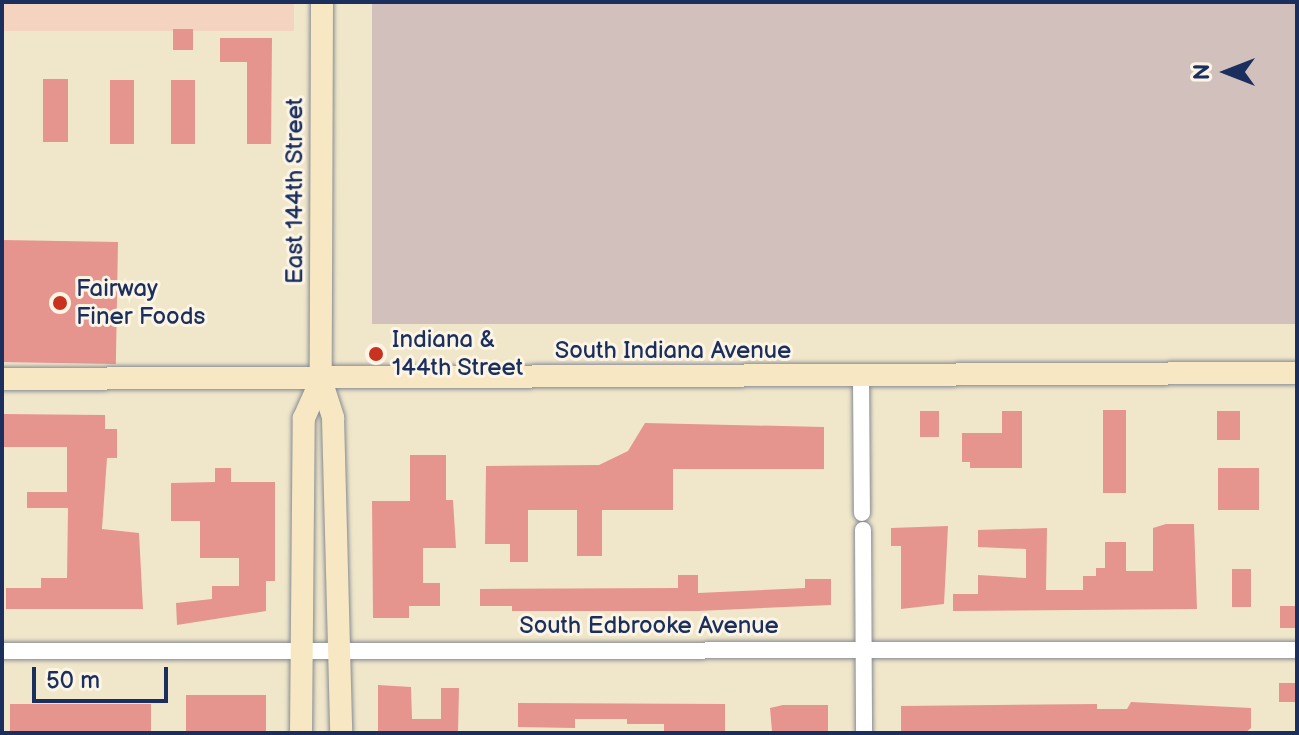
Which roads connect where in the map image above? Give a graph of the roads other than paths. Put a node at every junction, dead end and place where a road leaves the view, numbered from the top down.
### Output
1 (322, 2) edge
2 (1297, 373) edge
3 (861, 376) junction
4 (2, 379) edge
5 (321, 380) junction
6 (864, 650) junction
7 (1297, 650) edge
8 (2, 651) edge
9 (300, 651) junction
10 (341, 651) junction
11 (301, 733) edge
12 (341, 733) edge
13 (864, 733) edge

1 - 5 main road, East 144th Street
2 - 3 main road, South Indiana Avenue
3 - 5 main road, South Indiana Avenue
3 - 6 street
4 - 5 main road, South Indiana Avenue
5 - 9 main road, East 144th Street
5 - 10 main road, East 144th Street
6 - 7 street, South Edbrooke Avenue
6 - 10 street, South Edbrooke Avenue
6 - 13 street
8 - 9 street, South Edbrooke Avenue
9 - 10 street, South Edbrooke Avenue
9 - 11 main road, East 144th Street
10 - 12 main road, East 144th Street

